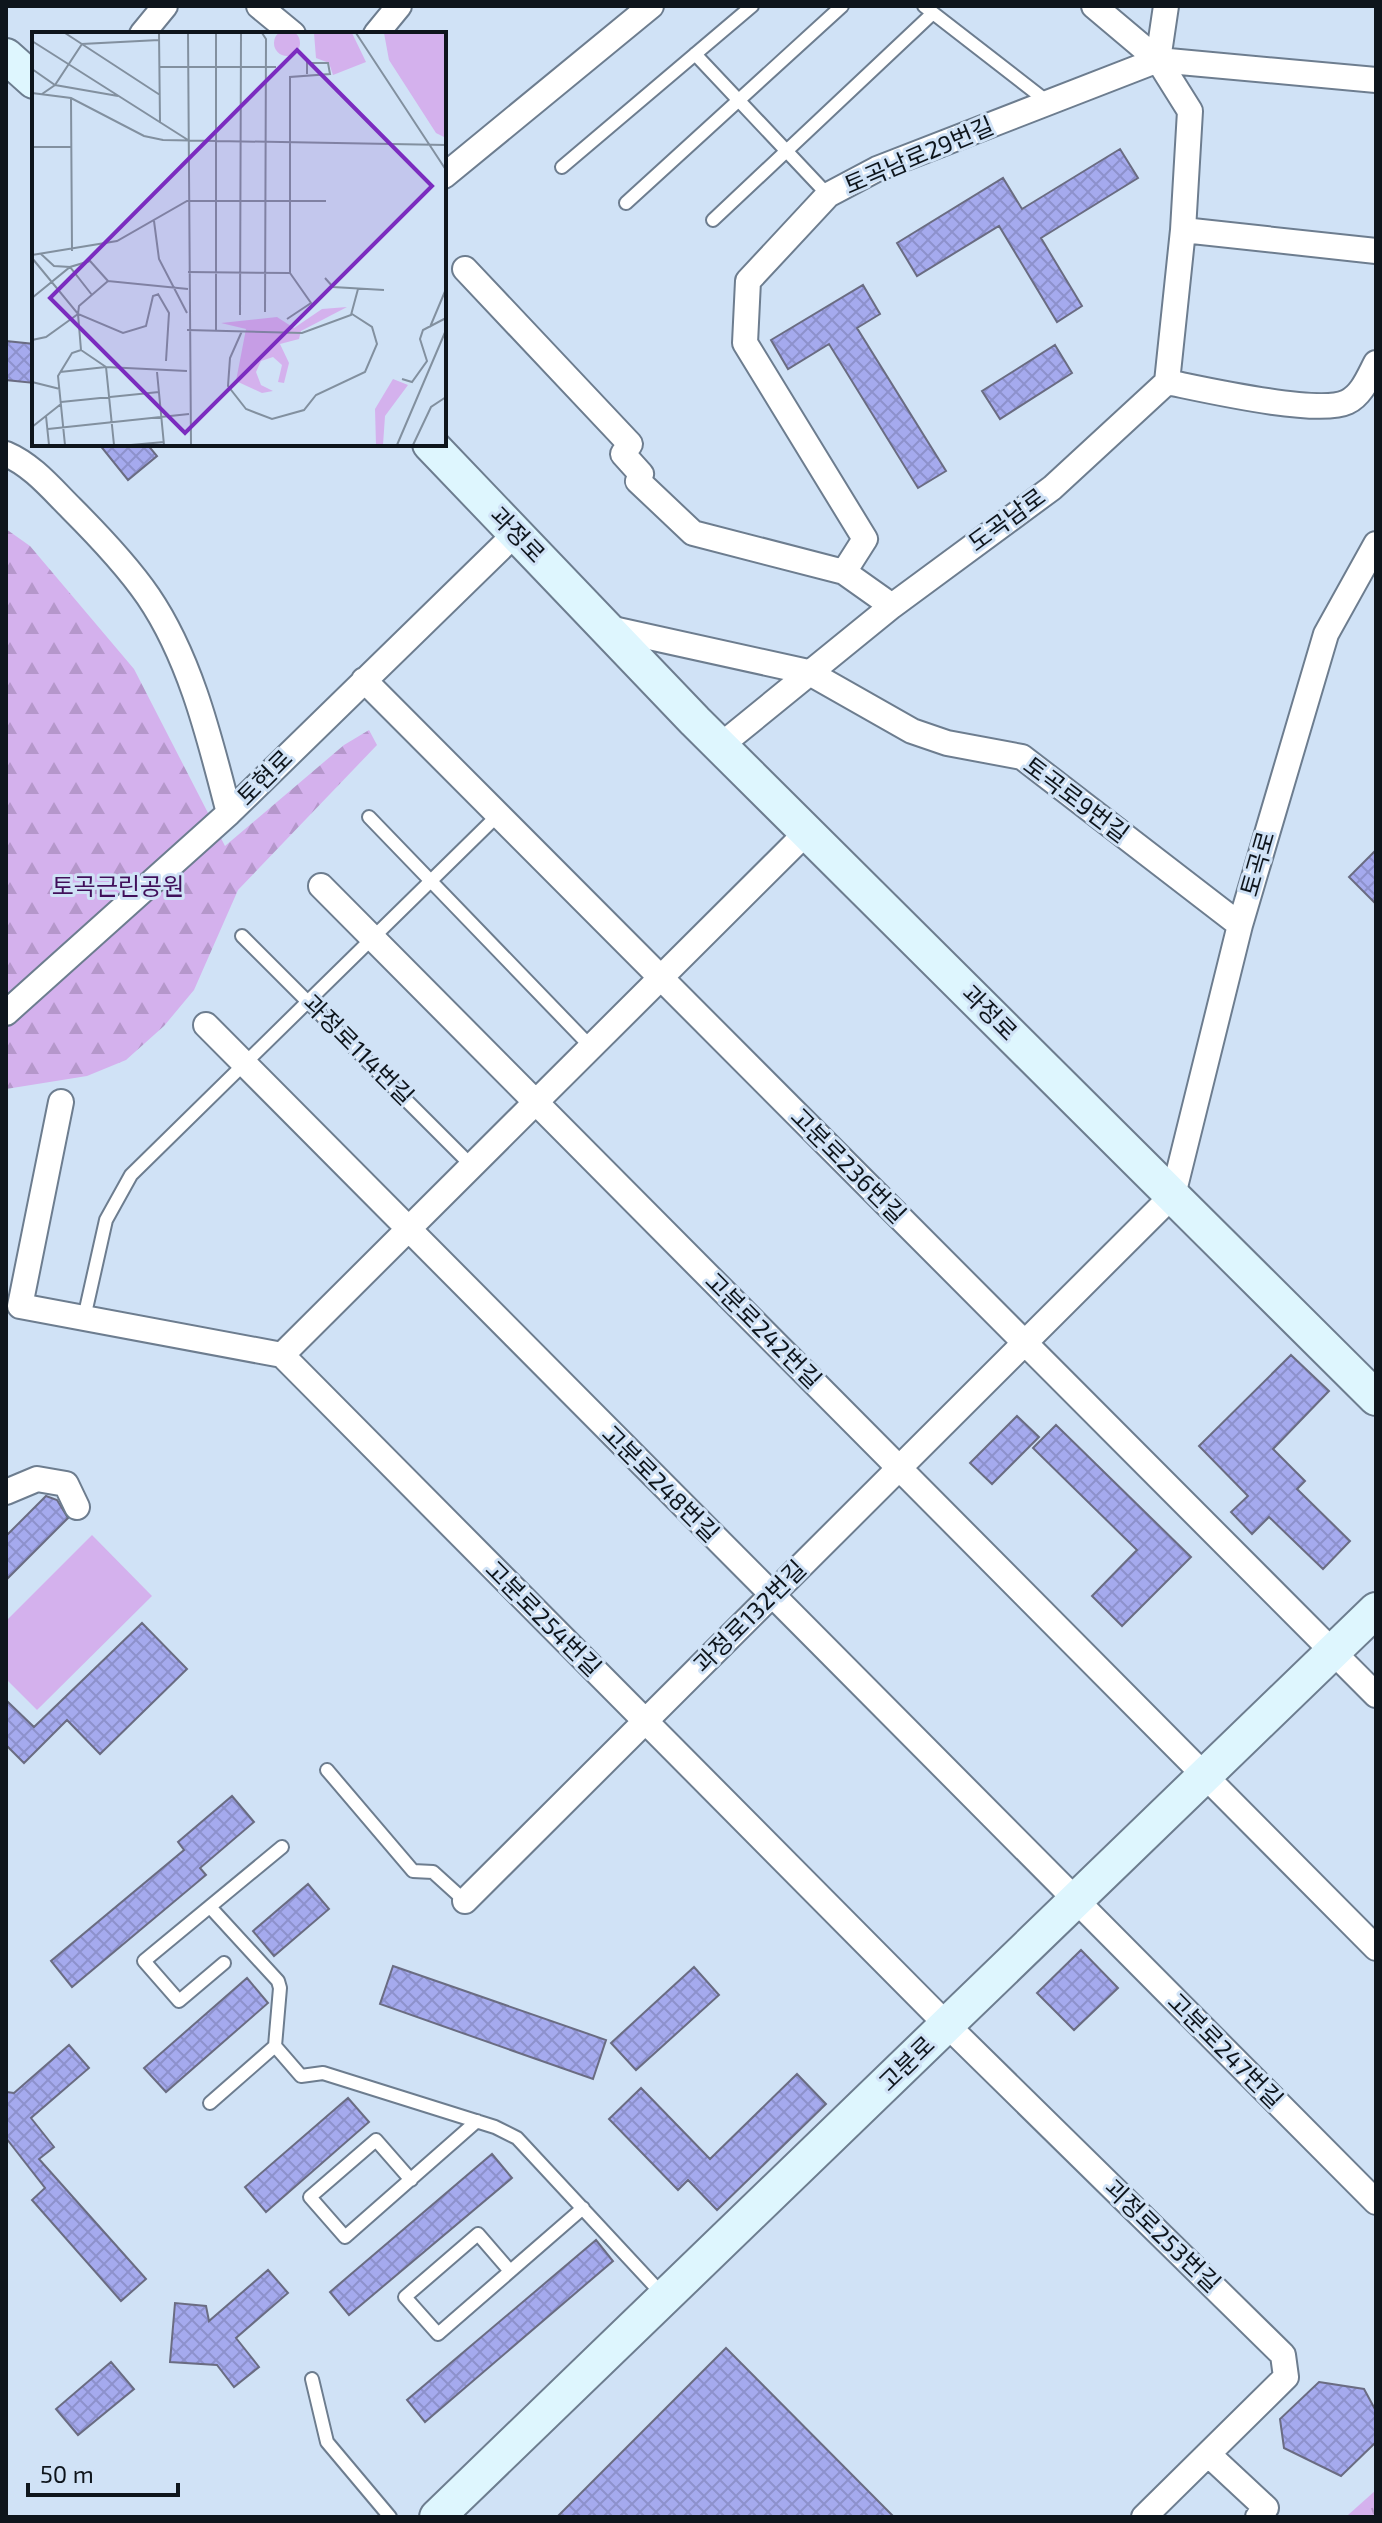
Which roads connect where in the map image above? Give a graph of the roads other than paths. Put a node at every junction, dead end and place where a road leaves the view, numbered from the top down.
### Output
1 (165, 6) edge
2 (259, 6) edge
3 (399, 6) edge
4 (651, 6) edge
5 (752, 6) edge
6 (842, 6) edge
7 (1094, 6) edge
8 (1166, 6) edge
9 (929, 10) edge
10 (144, 32) edge
11 (291, 32) edge
12 (378, 32) edge
13 (695, 54) junction
14 (6, 56) edge
15 (1158, 60) junction
16 (32, 79) edge
17 (1376, 80) edge
18 (739, 100) junction
19 (1049, 103) junction
20 (787, 152) junction
21 (447, 166) edge
22 (562, 167) dead end
23 (828, 195) junction
24 (626, 203) dead end
25 (713, 220) dead end
26 (1183, 230) junction
27 (1376, 251) edge
28 (465, 269) dead end
29 (1376, 363) edge
30 (1167, 382) junction
31 (432, 446) edge
32 (6, 454) edge
33 (515, 534) junction
34 (1376, 544) edge
35 (844, 572) junction
36 (892, 606) junction
37 (604, 627) junction
38 (808, 672) junction
39 (364, 680) junction
40 (720, 746) junction
41 (229, 813) junction
42 (498, 815) junction
43 (369, 817) dead end
44 (807, 832) junction
45 (434, 880) junction
46 (321, 886) dead end
47 (1240, 925) junction
48 (242, 936) dead end
49 (374, 939) junction
50 (661, 978) junction
51 (311, 1001) junction
52 (6, 1013) edge
53 (206, 1025) dead end
54 (591, 1047) junction
55 (246, 1066) junction
56 (61, 1102) dead end
57 (536, 1102) junction
58 (472, 1166) junction
59 (1173, 1195) junction
60 (408, 1229) junction
61 (84, 1318) junction
62 (1025, 1343) junction
63 (282, 1355) junction
64 (1376, 1398) edge
65 (899, 1468) junction
66 (6, 1492) edge
67 (77, 1507) dead end
68 (771, 1595) junction
69 (1376, 1610) edge
70 (1332, 1652) junction
71 (1376, 1695) edge
72 (645, 1721) junction
73 (327, 1770) dead end
74 (1205, 1775) junction
75 (282, 1847) dead end
76 (465, 1901) joint
77 (1075, 1901) junction
78 (210, 1907) junction
79 (1376, 1948) edge
80 (224, 1963) dead end
81 (947, 2025) junction
82 (275, 2046) junction
83 (210, 2103) dead end
84 (477, 2121) junction
85 (411, 2180) junction
86 (1376, 2202) edge
87 (583, 2208) junction
88 (510, 2271) junction
89 (665, 2297) junction
90 (312, 2379) dead end
91 (1208, 2454) junction
92 (390, 2517) edge
93 (437, 2517) edge
94 (1144, 2517) edge
95 (1258, 2517) edge

1 - 10 street
2 - 11 street
3 - 12 street
4 - 21 street
5 - 13 lane
6 - 18 lane
7 - 15 street
8 - 15 street
9 - 19 lane
9 - 20 lane
13 - 18 lane
13 - 22 lane
14 - 16 main road
15 - 17 street
15 - 19 street, 토곡남로29번길
15 - 26 street
18 - 20 lane
18 - 24 lane
19 - 23 street, 토곡남로29번길
20 - 23 lane
20 - 25 lane
23 - 35 street, 토곡남로29번길
26 - 27 street
26 - 30 street
28 - 35 street
29 - 30 street
30 - 36 street, 도곡남로
31 - 33 main road, 과정로
32 - 41 street
33 - 37 main road, 과정로
33 - 39 street, 토현로
34 - 47 street, 토곡로
35 - 36 street
36 - 38 street, 도곡남로
37 - 38 street
37 - 40 main road, 과정로
38 - 40 street, 도곡남로
38 - 47 street, 토곡로9번길
39 - 41 street, 토현로
39 - 42 street, 고분로236번길
40 - 44 main road, 과정로
41 - 52 street, 토현로
42 - 45 lane
42 - 50 street, 고분로236번길
43 - 45 lane
44 - 50 street
44 - 59 main road, 과정로
45 - 49 lane
45 - 54 lane
46 - 49 street, 고분로242번길
47 - 59 street, 토곡로
48 - 51 lane, 과정로114번길
49 - 51 lane
49 - 57 street, 고분로242번길
50 - 54 street
50 - 62 street, 고분로236번길
51 - 55 lane
51 - 58 lane, 과정로114번길
53 - 55 street, 고분로248번길
54 - 57 street
55 - 60 street, 고분로248번길
55 - 61 lane
56 - 61 street
57 - 58 street
57 - 65 street, 고분로242번길
58 - 60 street
59 - 62 street, 과정로132번길
59 - 64 main road, 과정로
60 - 63 street
60 - 68 street, 고분로248번길
61 - 63 street
62 - 65 street, 과정로132번길
62 - 70 street, 고분로236번길
63 - 72 street, 고분로254번길
65 - 68 street, 과정로132번길
65 - 74 street, 고분로242번길
66 - 67 street
68 - 72 street, 과정로132번길
68 - 77 street, 고분로248번길
69 - 70 main road, 고분로
70 - 71 street, 고분로236번길
70 - 74 main road, 고분로
72 - 76 street, 과정로132번길
72 - 81 street, 고분로254번길
73 - 76 lane, 과정로132번길
74 - 77 main road, 고분로
74 - 79 street, 고분로242번길
75 - 78 lane
77 - 81 main road, 고분로
77 - 86 street, 고분로247번길
78 - 80 lane
78 - 82 lane
81 - 89 main road, 고분로
81 - 91 street, 괴정로253번길
82 - 83 lane
82 - 84 lane
84 - 85 lane
84 - 87 lane
85 - 85 lane
87 - 88 lane
87 - 89 lane
88 - 88 lane
89 - 93 main road, 고분로
90 - 92 lane
91 - 94 street, 괴정로253번길
91 - 95 street

